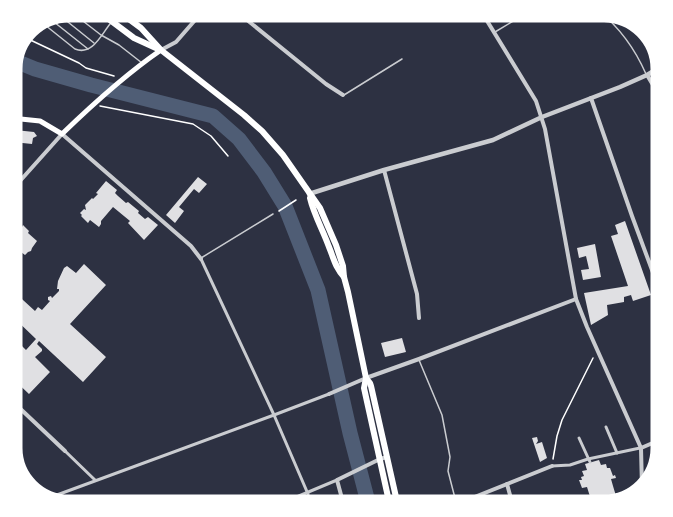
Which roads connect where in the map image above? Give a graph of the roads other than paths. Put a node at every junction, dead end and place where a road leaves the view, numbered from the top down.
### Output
1 (67, 21) edge
2 (84, 21) edge
3 (112, 21) joint
4 (132, 21) edge
5 (194, 21) edge
6 (249, 21) edge
7 (488, 21) edge
8 (512, 21) edge
9 (609, 21) edge
10 (56, 23) edge
11 (47, 26) edge
12 (494, 32) junction
13 (101, 35) junction
14 (95, 43) junction
15 (89, 49) junction
16 (161, 50) junction
17 (402, 59) dead end
18 (143, 63) junction
19 (652, 72) edge
20 (647, 75) junction
21 (652, 83) edge
22 (343, 95) joint
23 (591, 98) junction
24 (542, 117) junction
25 (21, 119) edge
26 (62, 134) junction
27 (384, 170) junction
28 (21, 180) edge
29 (309, 194) junction
30 (273, 214) road end
31 (201, 259) junction
32 (650, 263) joint
33 (652, 268) edge
34 (576, 299) junction
35 (419, 318) dead end
36 (419, 359) junction
37 (366, 378) junction
38 (329, 394) joint
39 (21, 409) edge
40 (274, 415) junction
41 (606, 427) dead end
42 (579, 438) dead end
43 (652, 444) edge
44 (641, 448) junction
45 (65, 451) joint
46 (617, 453) junction
47 (384, 458) junction
48 (589, 461) junction
49 (552, 466) joint
50 (642, 477) edge
51 (95, 480) junction
52 (338, 480) junction
53 (507, 484) junction
54 (308, 494) junction
55 (58, 495) edge
56 (303, 496) edge
57 (342, 496) edge
58 (389, 496) edge
59 (395, 496) edge
60 (454, 496) edge
61 (476, 496) edge
62 (510, 496) edge

1 - 14 lane
2 - 13 lane
3 - 13 lane
3 - 16 main road
4 - 16 main road
5 - 16 street
6 - 22 street
7 - 12 street
8 - 12 lane
9 - 20 lane
10 - 15 lane
11 - 15 lane
12 - 24 street
13 - 14 lane
13 - 18 lane
14 - 15 lane
16 - 18 main road
16 - 29 main road
17 - 22 lane
18 - 26 main road
19 - 20 street
20 - 21 street
20 - 23 street
23 - 24 street
23 - 32 street
24 - 27 street
24 - 34 street
25 - 26 main road
26 - 28 street
26 - 31 street
27 - 29 street
27 - 35 street
29 - 37 main road
30 - 31 lane
31 - 40 street
32 - 33 street
34 - 36 street
34 - 44 street
36 - 37 street
36 - 60 lane
37 - 38 street
37 - 47 main road
38 - 40 street
39 - 45 street
40 - 51 street
40 - 54 street
41 - 46 street
42 - 48 street
43 - 44 street
44 - 46 street
44 - 50 street
45 - 51 street
46 - 48 street
47 - 52 street
47 - 58 main road
47 - 59 main road
48 - 49 street
49 - 53 street
51 - 55 street
52 - 54 street
52 - 57 street
53 - 61 street
53 - 62 street
54 - 56 street

